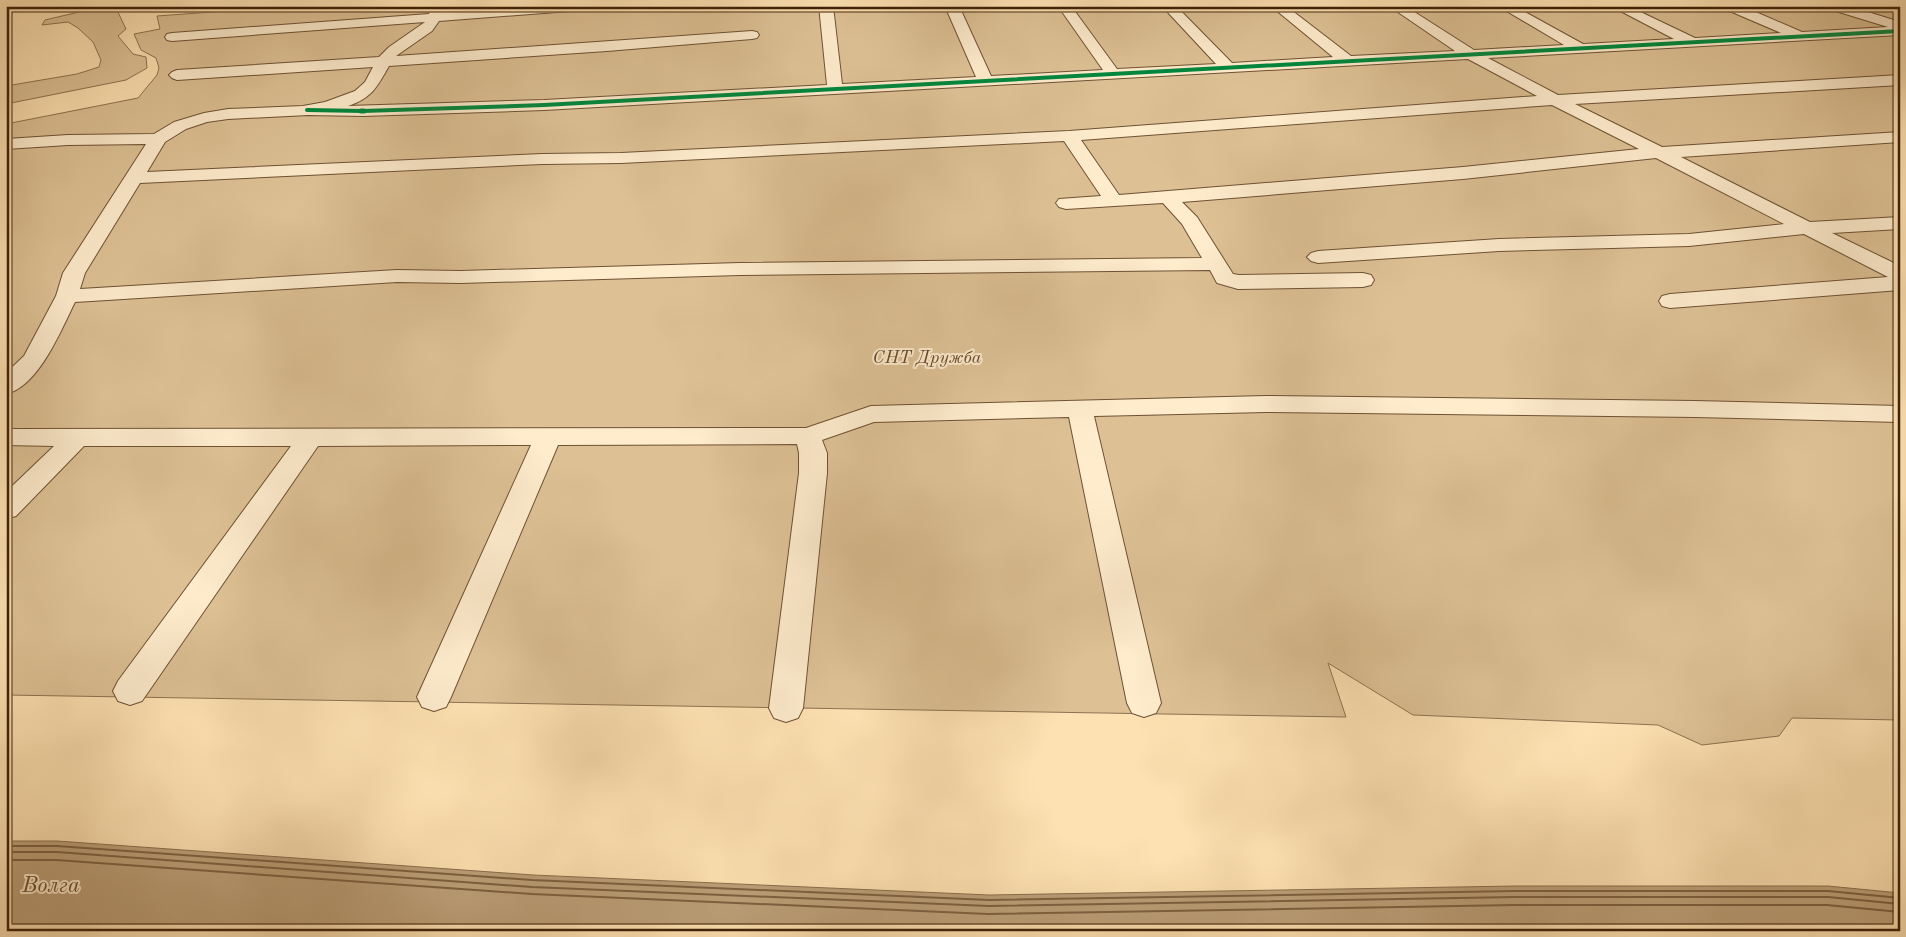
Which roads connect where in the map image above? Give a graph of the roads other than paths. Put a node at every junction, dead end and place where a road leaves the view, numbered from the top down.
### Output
1 (583, 6) edge
2 (826, 6) edge
3 (952, 6) edge
4 (1064, 6) edge
5 (1168, 6) edge
6 (1277, 6) edge
7 (1395, 6) edge
8 (1504, 6) edge
9 (1617, 6) edge
10 (1730, 6) edge
11 (1834, 6) edge
12 (436, 12) edge
13 (1900, 27) edge
14 (1900, 31) edge
15 (752, 35) dead end
16 (172, 37) dead end
17 (1803, 37) junction
18 (1693, 42) junction
19 (1582, 49) junction
20 (1472, 54) junction
21 (1347, 61) junction
22 (384, 62) junction
23 (1228, 68) junction
24 (177, 75) dead end
25 (1114, 75) junction
26 (1900, 80) edge
27 (986, 82) junction
28 (835, 90) junction
29 (1555, 100) junction
30 (307, 110) junction
31 (1069, 136) junction
32 (1900, 137) edge
33 (158, 138) junction
34 (6, 144) edge
35 (1656, 153) junction
36 (134, 178) junction
37 (1167, 197) junction
38 (1114, 201) junction
39 (1066, 203) dead end
40 (1900, 223) edge
41 (1806, 228) junction
42 (1318, 257) dead end
43 (1216, 264) junction
44 (1900, 275) edge
45 (1363, 280) dead end
46 (1900, 283) edge
47 (68, 296) junction
48 (1670, 301) dead end
49 (6, 387) edge
50 (1080, 409) junction
51 (1900, 414) edge
52 (808, 436) junction
53 (6, 437) edge
54 (311, 437) junction
55 (548, 437) junction
56 (77, 438) junction
57 (6, 508) edge
58 (130, 690) dead end
59 (434, 697) dead end
60 (1144, 702) dead end
61 (786, 708) dead end

1 - 12 street
2 - 28 street
3 - 27 street
4 - 25 street
5 - 23 street
6 - 21 street
7 - 20 street
8 - 19 street
9 - 18 street
10 - 17 street
11 - 13 street
12 - 16 street
12 - 22 street
14 - 17 street
15 - 22 street
17 - 18 street
18 - 19 street
19 - 20 street
20 - 21 street
20 - 29 street
21 - 23 street
22 - 24 street
22 - 30 street
23 - 25 street
25 - 27 street
26 - 29 street
27 - 28 street
28 - 30 street
29 - 31 street
29 - 35 street
30 - 33 street
31 - 36 street
31 - 38 street
32 - 35 street
33 - 34 street
33 - 36 street
35 - 37 street
35 - 41 street
36 - 47 street
37 - 38 street
37 - 43 street
38 - 39 street
40 - 41 street
41 - 42 street
41 - 44 street
43 - 45 street
43 - 47 street
46 - 48 street
47 - 49 street
50 - 51 street
50 - 52 street
50 - 60 street
52 - 55 street
52 - 61 street
53 - 56 street
54 - 55 street
54 - 56 street
54 - 58 street
55 - 59 street
56 - 57 street

